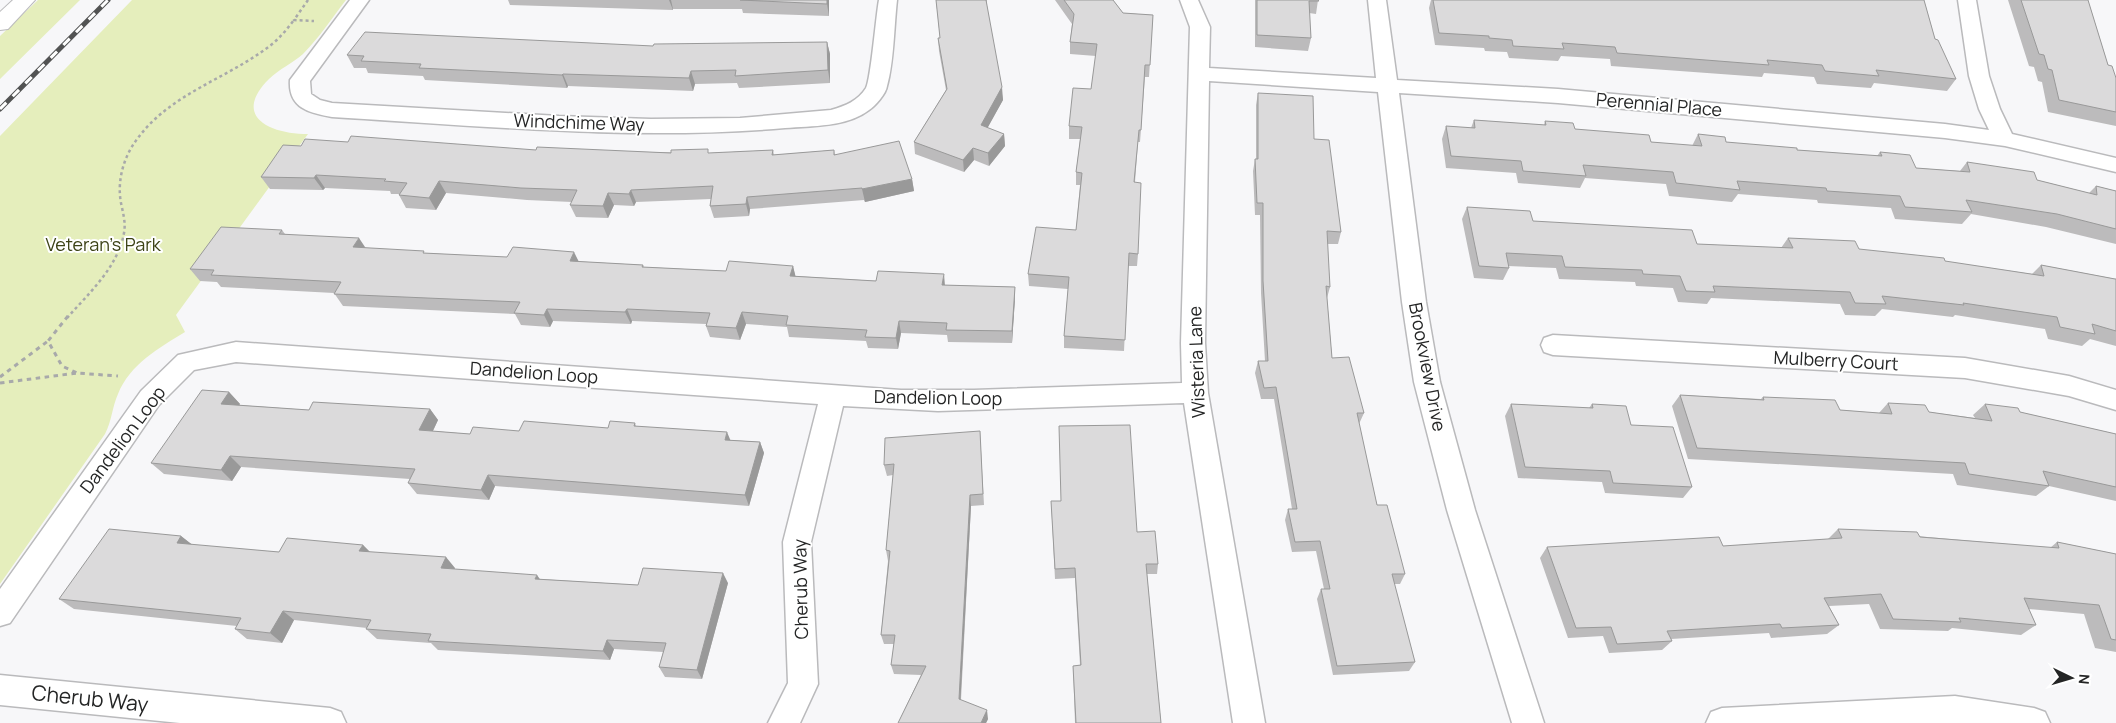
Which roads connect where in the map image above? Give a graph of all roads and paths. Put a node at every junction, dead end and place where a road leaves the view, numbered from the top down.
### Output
1 (25, 0) edge
2 (308, 0) edge
3 (360, 0) edge
4 (888, 0) edge
5 (1189, 0) edge
6 (1377, 0) edge
7 (1967, 0) edge
8 (294, 20) junction
9 (319, 21) dead end
10 (0, 24) edge
11 (1198, 74) junction
12 (1387, 85) junction
13 (2005, 139) junction
14 (2116, 165) edge
15 (48, 340) junction
16 (1553, 345) dead end
17 (77, 373) junction
18 (118, 376) dead end
19 (0, 377) edge
20 (0, 383) edge
21 (1195, 393) junction
22 (833, 395) junction
23 (2116, 400) edge
24 (0, 613) edge
25 (0, 690) edge
26 (1796, 720) edge
27 (330, 723) edge
28 (784, 723) edge
29 (1249, 723) edge
30 (1528, 723) edge
31 (1722, 723) edge
32 (2034, 723) edge

1 - 10 street
2 - 8 path
3 - 4 street, Windchime Way
5 - 11 street, Wisteria Lane
6 - 12 street, Brookview Drive
7 - 13 street
8 - 9 path
8 - 15 path
11 - 12 street, Perennial Place
11 - 21 street, Wisteria Lane
12 - 13 street, Perennial Place
12 - 30 street, Brookview Drive
13 - 14 street, Perennial Place
15 - 17 path
15 - 19 path
16 - 23 street, Mulberry Court
17 - 18 path
17 - 20 path
21 - 22 street, Dandelion Loop
21 - 29 street, Wisteria Lane
22 - 24 street, Dandelion Loop
22 - 28 street, Cherub Way
25 - 27 street, Cherub Way
26 - 31 street
26 - 32 street

